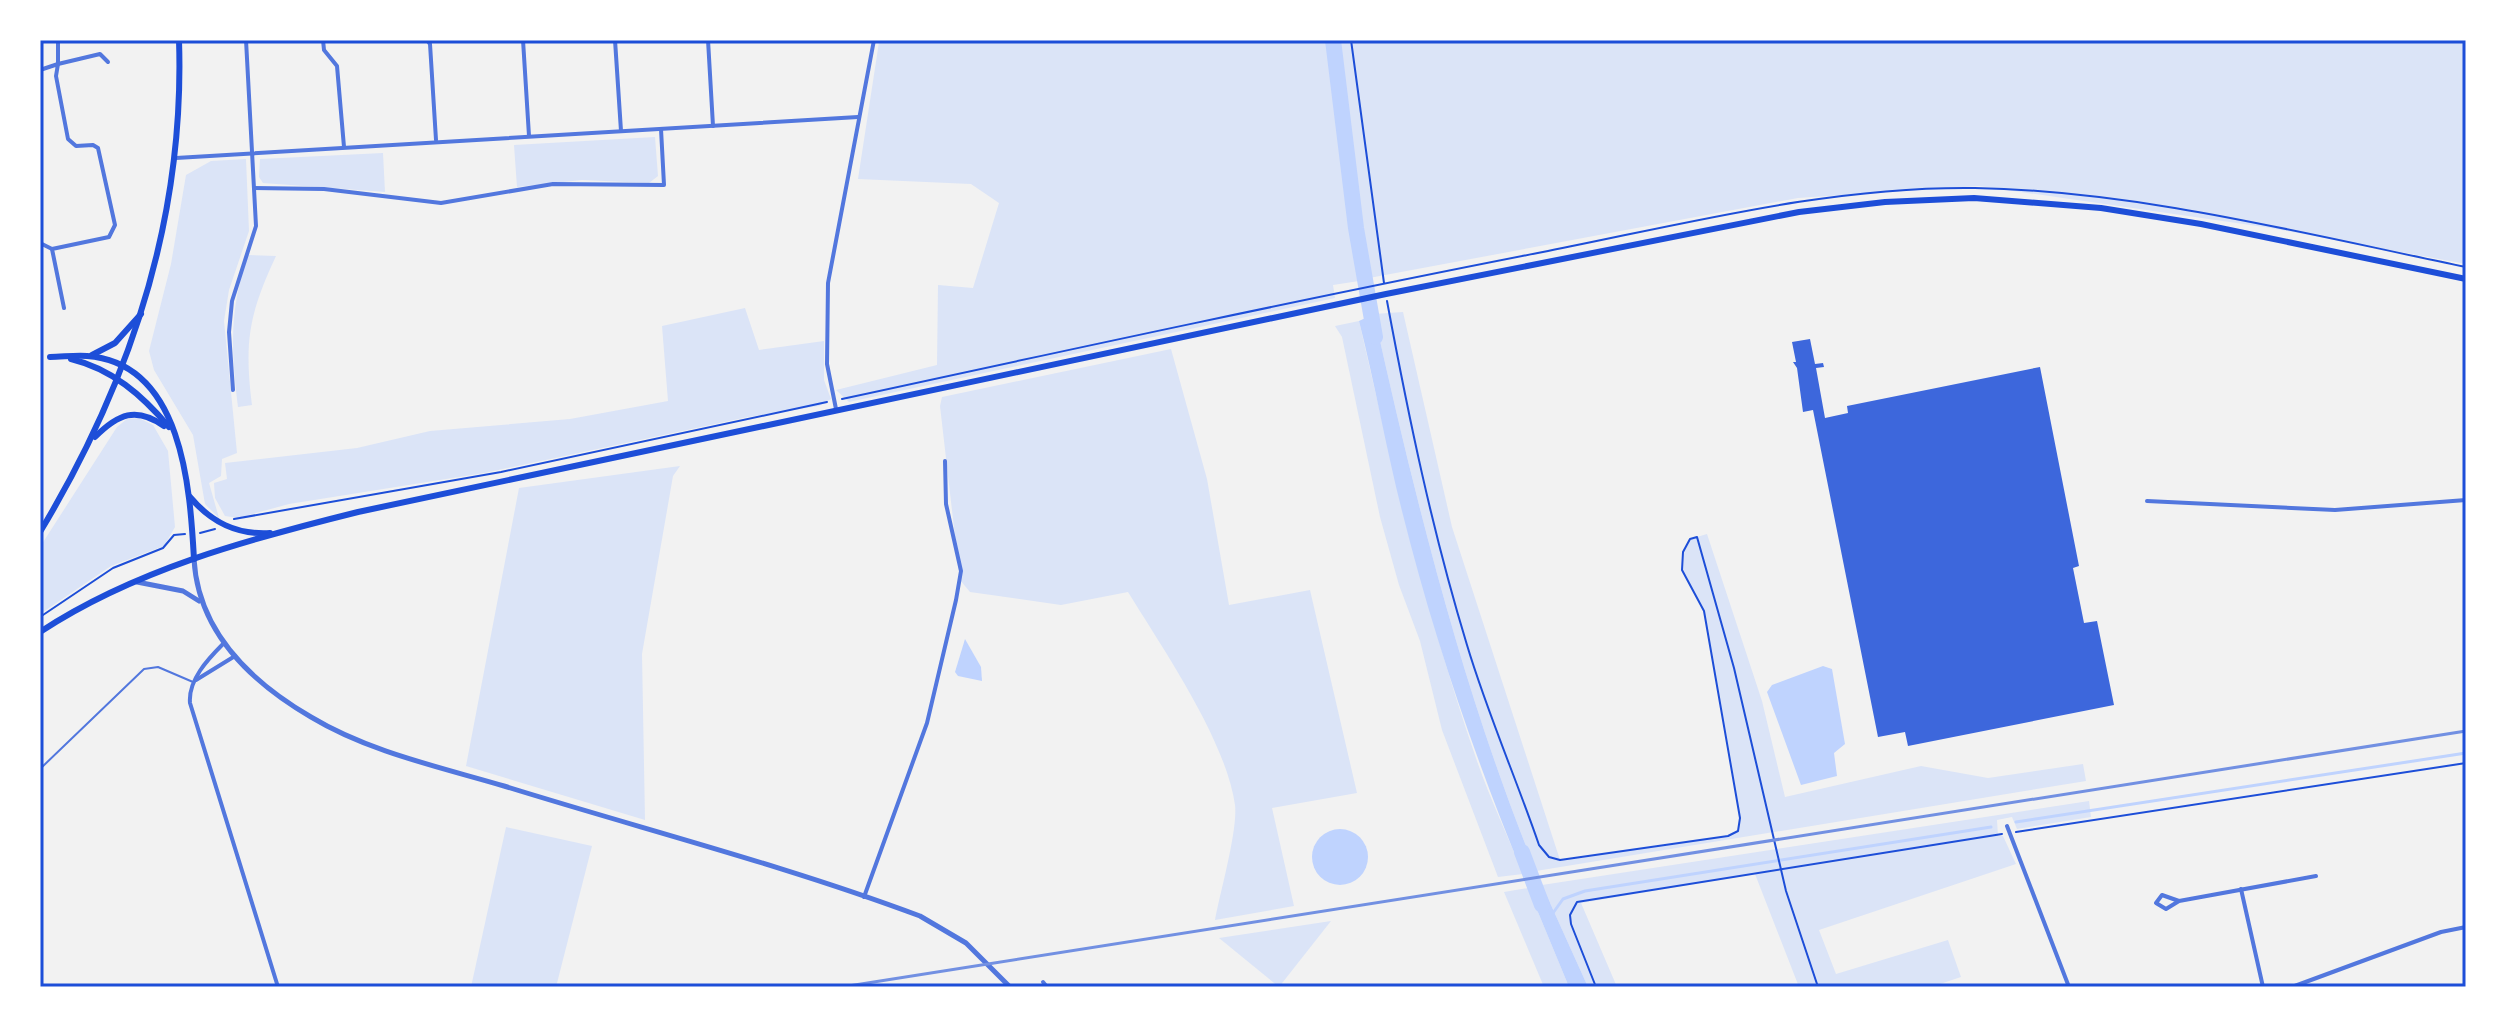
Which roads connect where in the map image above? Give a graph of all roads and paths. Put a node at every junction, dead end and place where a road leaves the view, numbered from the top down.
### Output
1 (58, 40) edge
2 (179, 40) edge
3 (246, 40) edge
4 (323, 40) edge
5 (427, 40) edge
6 (523, 40) edge
7 (615, 40) edge
8 (708, 40) edge
9 (874, 40) edge
10 (1351, 40) edge
11 (108, 62) dead end
12 (58, 64) junction
13 (40, 70) edge
14 (858, 117) junction
15 (713, 126) junction
16 (661, 129) junction
17 (621, 131) junction
18 (529, 136) junction
19 (436, 141) junction
20 (344, 147) junction
21 (252, 152) junction
22 (176, 158) junction
23 (254, 188) junction
24 (40, 243) edge
25 (52, 249) junction
26 (2466, 267) edge
27 (2466, 279) edge
28 (1384, 283) junction
29 (1384, 295) junction
30 (64, 308) dead end
31 (143, 312) junction
32 (87, 356) junction
33 (40, 357) edge
34 (50, 357) junction
35 (123, 367) junction
36 (118, 379) junction
37 (233, 390) dead end
38 (834, 400) junction
39 (836, 409) junction
40 (174, 432) junction
41 (91, 441) junction
42 (945, 461) dead end
43 (190, 497) junction
44 (2466, 500) edge
45 (2147, 501) dead end
46 (231, 519) dead end
47 (217, 523) junction
48 (40, 532) edge
49 (279, 533) junction
50 (193, 534) junction
51 (194, 559) junction
52 (137, 582) junction
53 (199, 602) junction
54 (40, 617) edge
55 (40, 632) edge
56 (223, 644) junction
57 (235, 656) junction
58 (195, 681) junction
59 (2466, 763) edge
60 (40, 769) edge
61 (2007, 826) dead end
62 (2011, 833) junction
63 (2316, 876) dead end
64 (2241, 889) junction
65 (864, 897) junction
66 (2179, 901) junction
67 (2466, 927) edge
68 (1043, 982) dead end
69 (278, 987) edge
70 (1010, 987) edge
71 (1047, 987) edge
72 (1596, 987) edge
73 (1818, 987) edge
74 (2069, 987) edge
75 (2263, 987) edge
76 (2292, 987) edge

1 - 12 street
2 - 22 main road
3 - 21 street
4 - 20 street
5 - 19 street
6 - 18 street
7 - 17 street
8 - 15 street
9 - 14 street
10 - 28 path
11 - 12 street
12 - 13 street
12 - 25 street
14 - 15 street
14 - 38 street
15 - 16 street
16 - 17 street
16 - 23 street
17 - 18 street
18 - 19 street
19 - 20 street
20 - 21 street
21 - 22 street
21 - 23 street
22 - 31 main road
23 - 37 street
24 - 25 street
25 - 30 street
26 - 28 path
27 - 29 main road
28 - 38 path
29 - 39 main road
29 - 73 path
31 - 32 main road
31 - 35 main road
32 - 34 main road
32 - 35 main road
33 - 34 main road
34 - 36 main road
35 - 36 main road
35 - 40 main road
36 - 40 main road
36 - 41 main road
38 - 39 street
38 - 46 path
39 - 49 main road
40 - 41 main road
40 - 43 main road
41 - 48 main road
42 - 65 street
43 - 47 main road
43 - 50 main road
44 - 45 street
47 - 49 main road
47 - 50 path
49 - 51 main road
50 - 51 main road
50 - 54 path
51 - 52 main road
51 - 53 street
52 - 53 street
52 - 55 main road
53 - 56 street
56 - 57 street
56 - 58 street
57 - 58 street
57 - 65 street
58 - 60 lane
58 - 69 street
59 - 62 path
61 - 62 street
62 - 72 path
62 - 74 street
63 - 64 street
64 - 66 street
64 - 75 street
65 - 70 street
66 - 66 street
67 - 76 street
68 - 71 street

